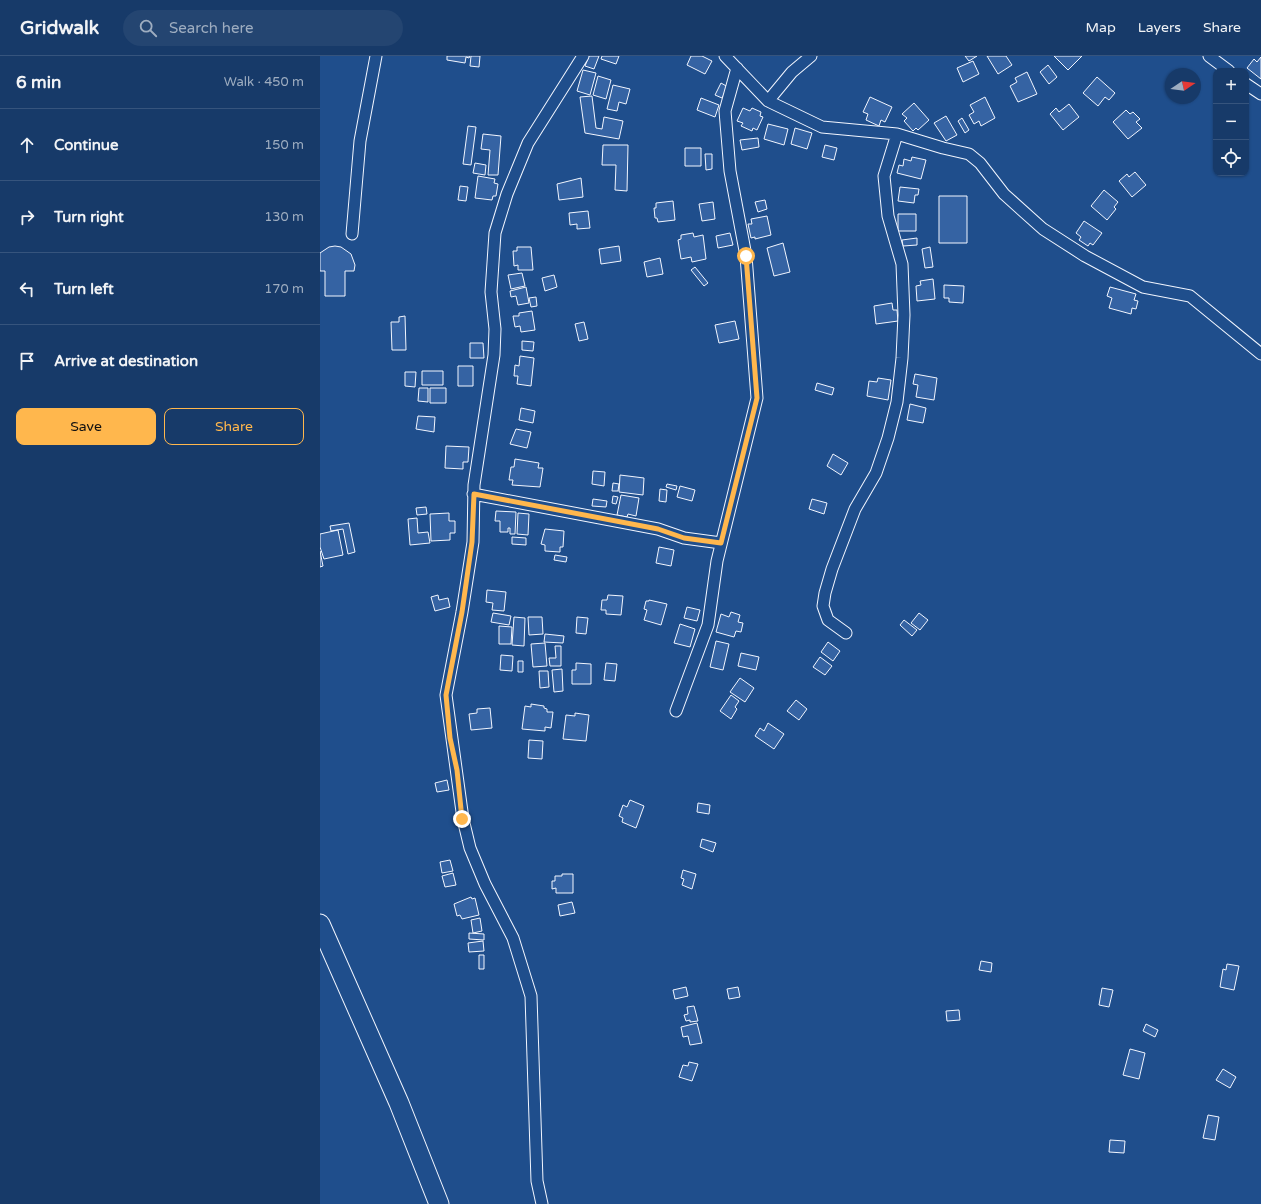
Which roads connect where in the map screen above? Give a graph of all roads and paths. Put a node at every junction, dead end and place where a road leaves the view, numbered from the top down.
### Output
1 (376, 56) edge
2 (583, 56) edge
3 (725, 56) edge
4 (811, 56) edge
5 (1209, 56) edge
6 (737, 68) junction
7 (1225, 68) edge
8 (1249, 86) edge
9 (1261, 94) edge
10 (768, 101) junction
11 (897, 134) junction
12 (352, 234) dead end
13 (1261, 354) edge
14 (474, 494) junction
15 (721, 543) junction
16 (846, 633) dead end
17 (676, 711) dead end
18 (320, 924) edge
19 (439, 1204) edge
20 (542, 1204) edge

1 - 12 street
2 - 14 street
3 - 6 street
4 - 10 street
5 - 7 street
6 - 10 street
6 - 15 street
8 - 9 street
10 - 11 street
11 - 13 street
11 - 16 street
14 - 15 street
14 - 20 street
15 - 17 street
18 - 19 highway

